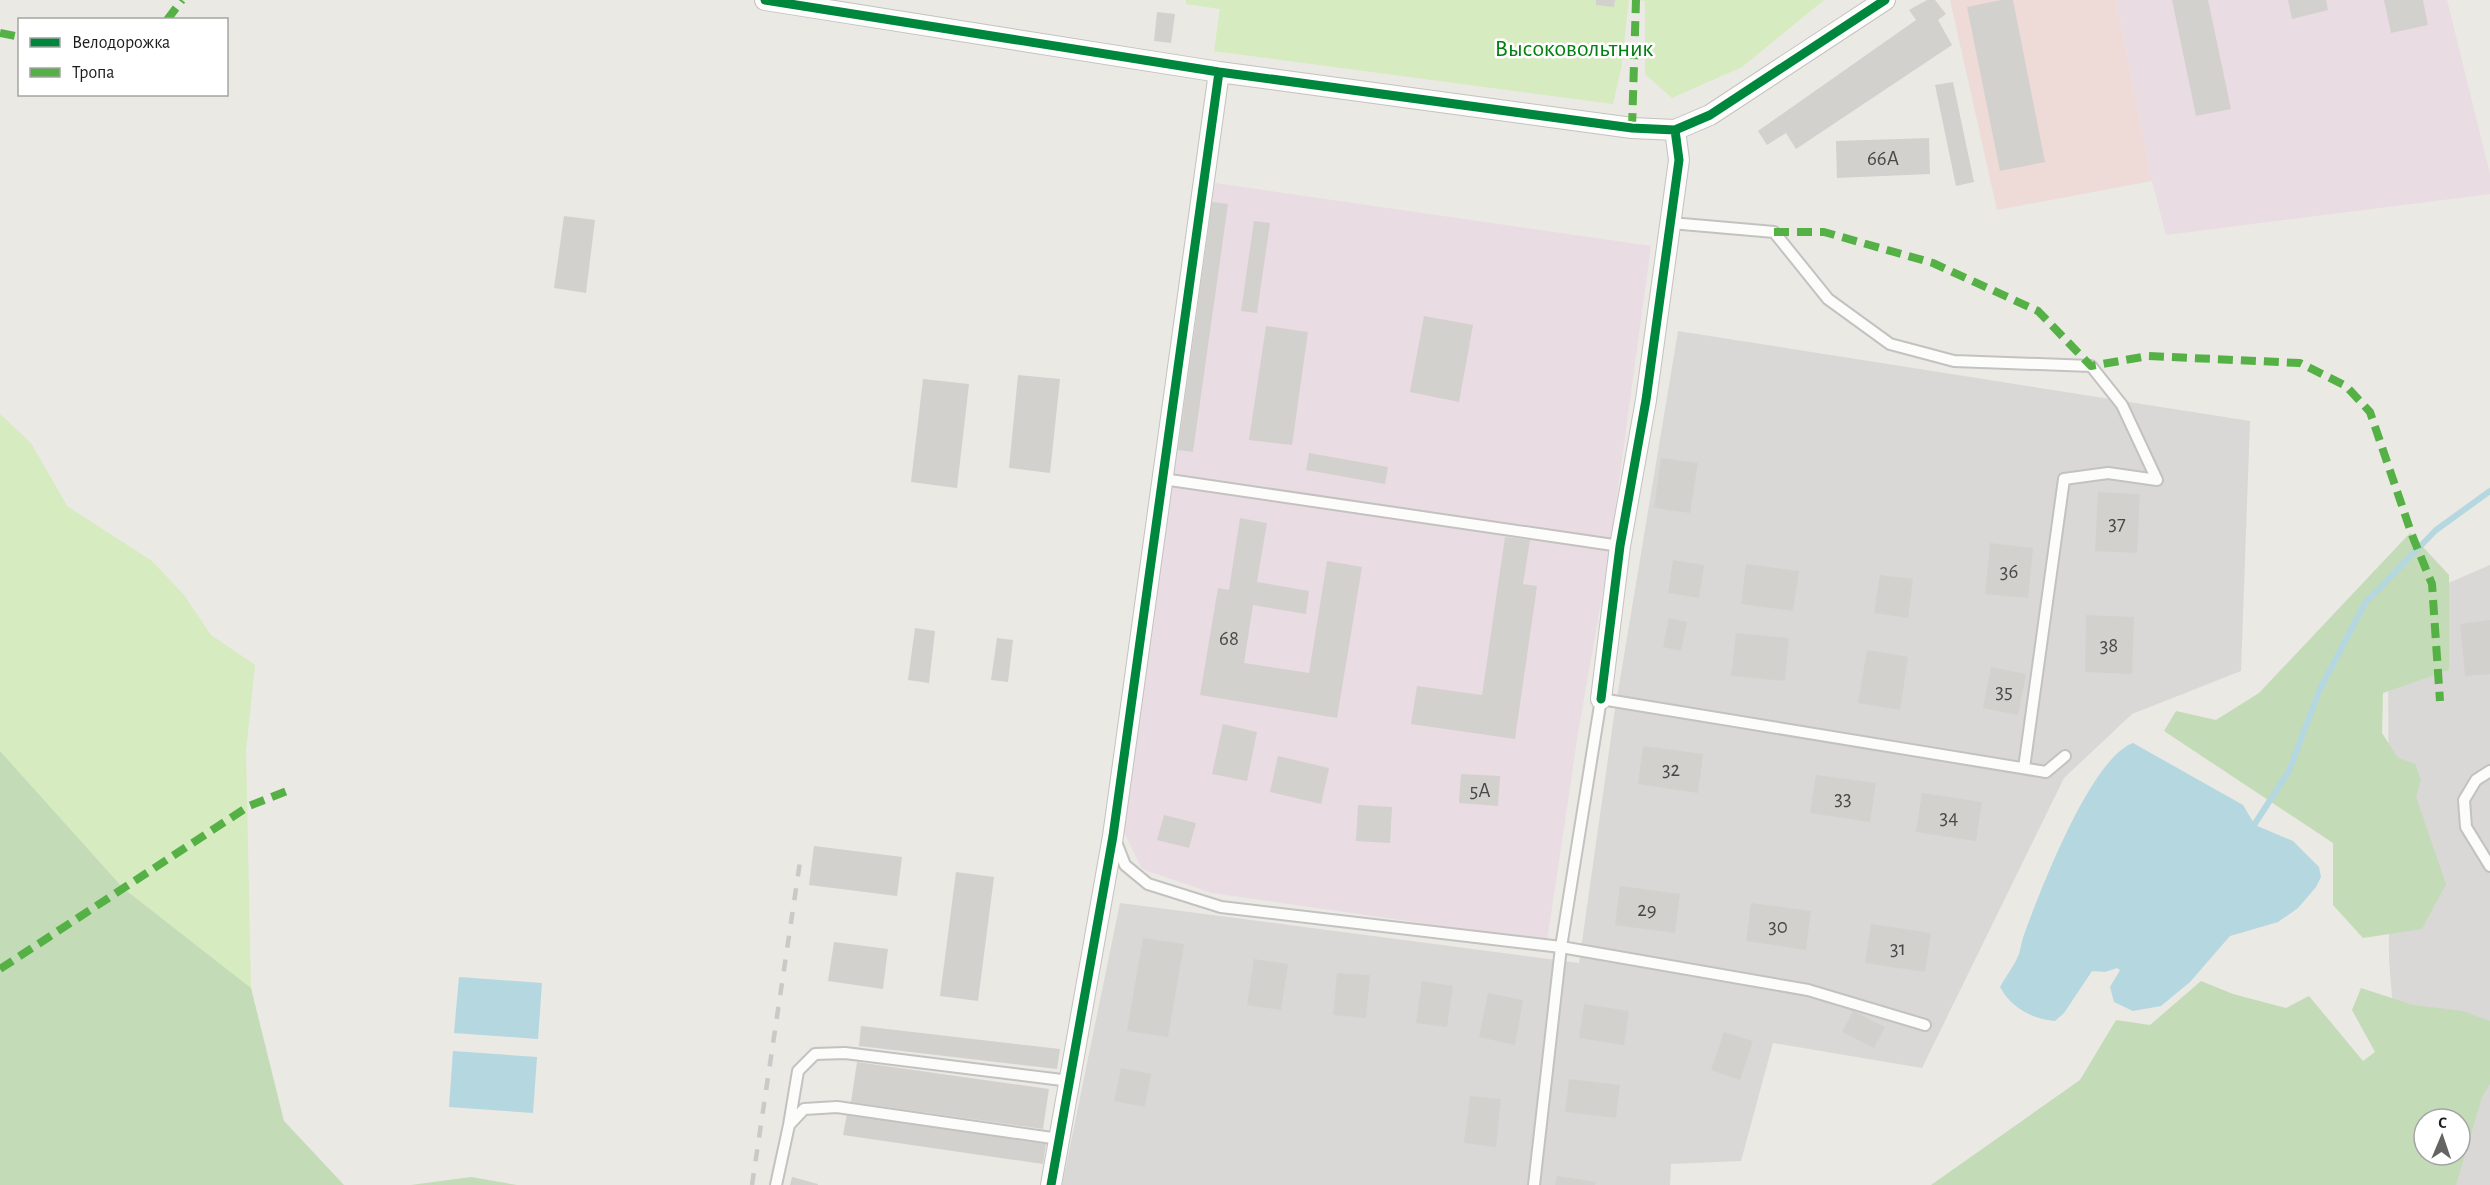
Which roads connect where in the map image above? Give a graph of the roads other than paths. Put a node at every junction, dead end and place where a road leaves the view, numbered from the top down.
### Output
1 (765, 0) edge
2 (1885, 0) edge
3 (1219, 72) junction
4 (1675, 130) junction
5 (1671, 224) junction
6 (1163, 479) junction
7 (1620, 546) junction
8 (1601, 699) junction
9 (2066, 756) dead end
10 (2024, 768) junction
11 (2490, 771) edge
12 (1113, 836) junction
13 (2490, 866) edge
14 (1561, 947) junction
15 (1925, 1025) dead end
16 (1070, 1081) junction
17 (789, 1125) junction
18 (1059, 1139) junction
19 (776, 1185) edge
20 (1051, 1185) edge
21 (1534, 1185) edge

1 - 3 street
2 - 4 street
3 - 4 street
3 - 6 street
4 - 5 street
5 - 7 street
5 - 10 lane
6 - 7 lane
6 - 12 street
7 - 8 street
8 - 10 lane
8 - 14 lane
9 - 10 lane
11 - 13 lane
12 - 14 lane
12 - 16 street
14 - 15 lane
14 - 21 lane
16 - 17 lane
16 - 18 street
17 - 18 lane
17 - 19 lane
18 - 20 street

